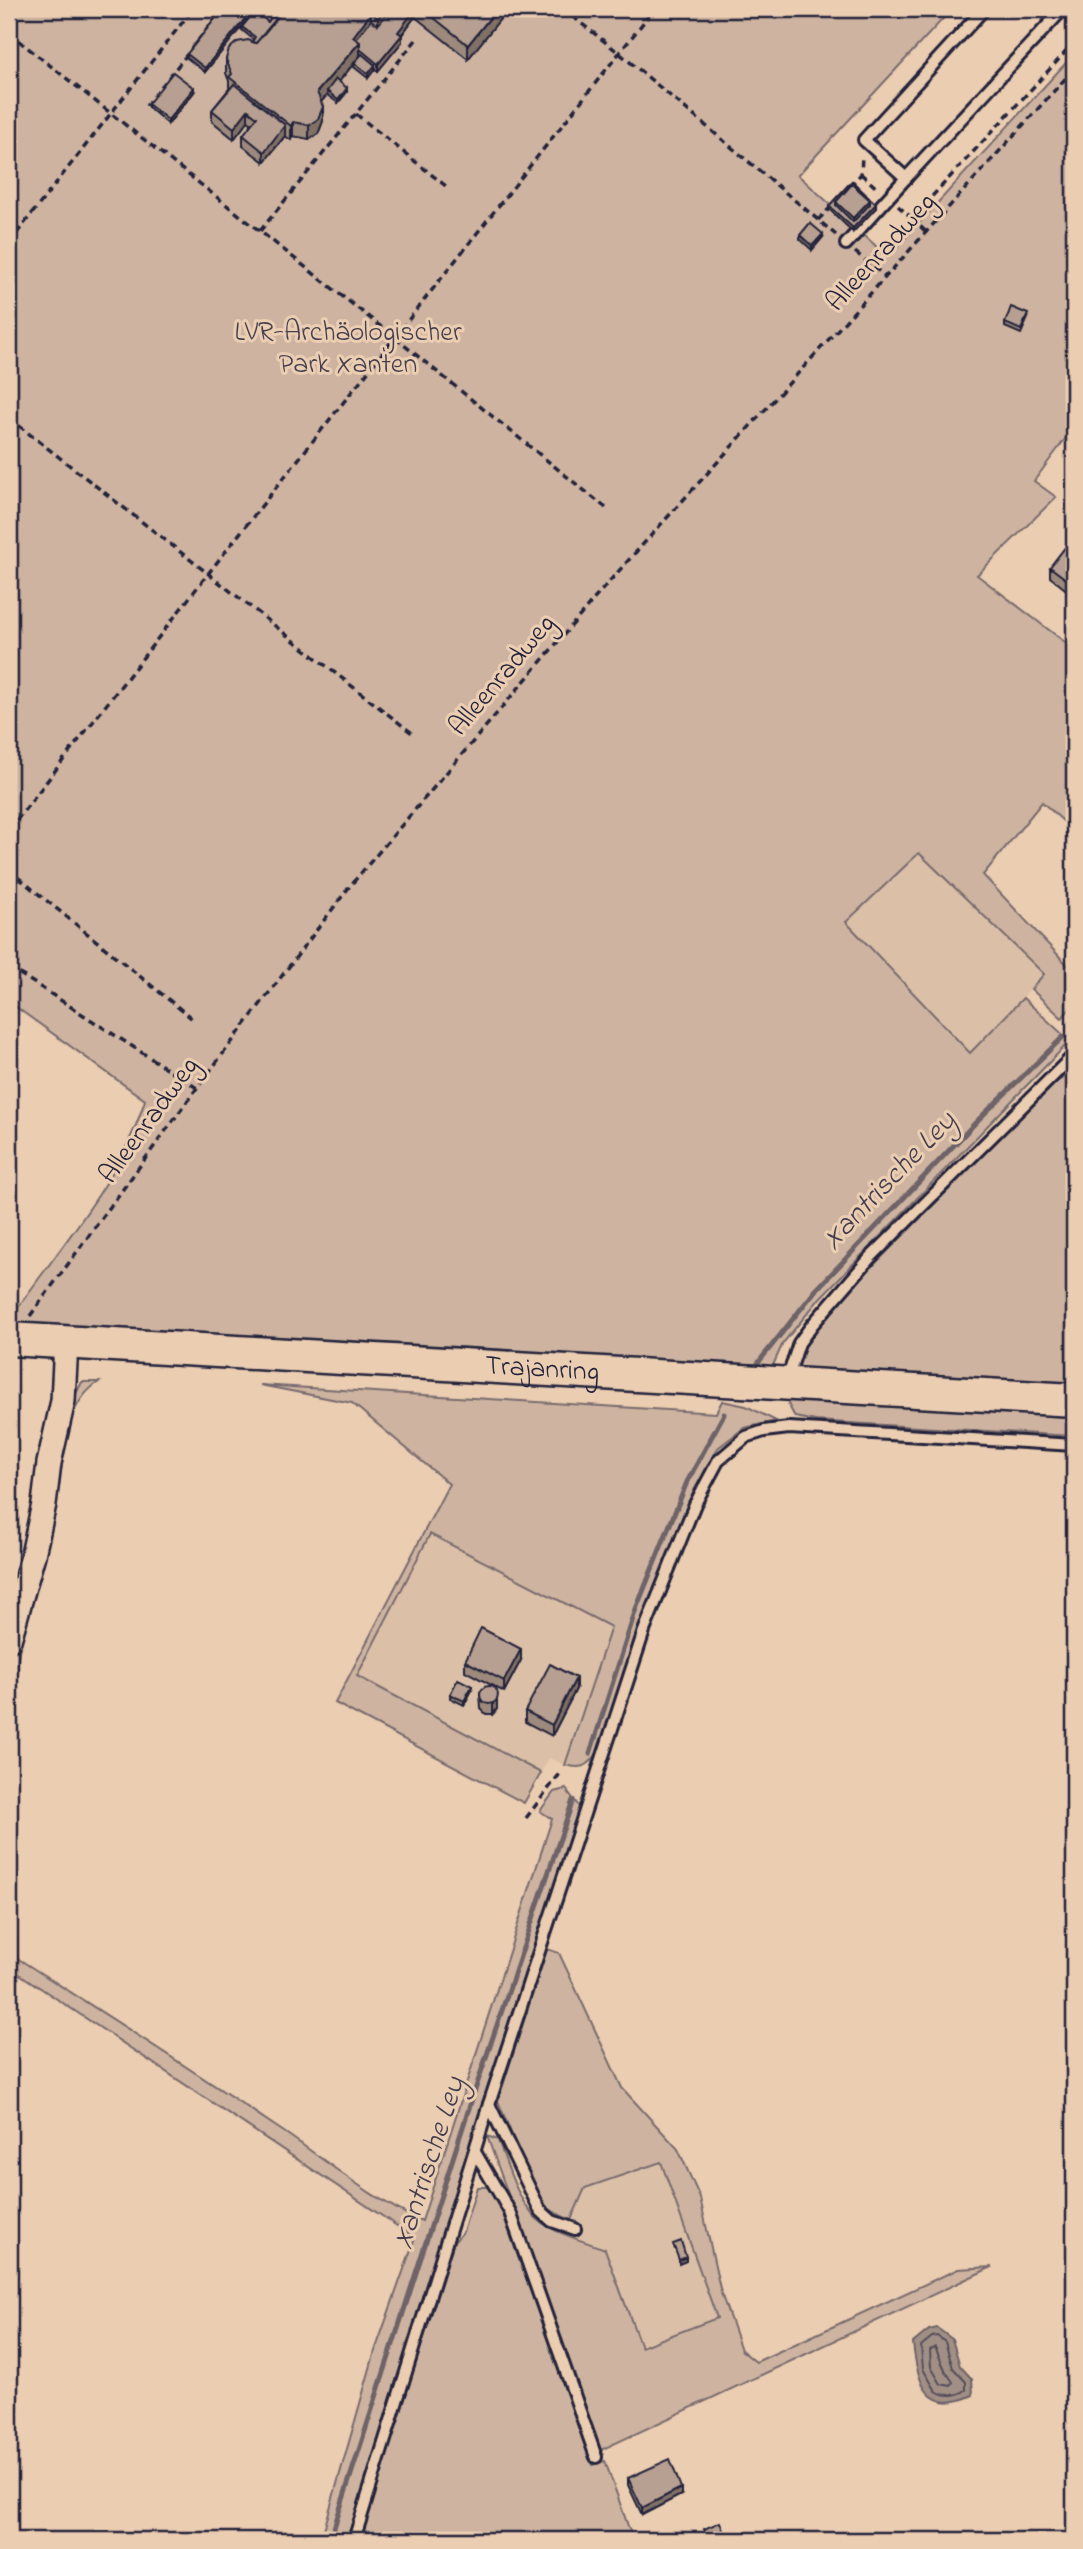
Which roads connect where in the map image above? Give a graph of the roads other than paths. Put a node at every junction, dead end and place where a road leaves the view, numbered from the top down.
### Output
1 (985, 9) edge
2 (1063, 9) edge
3 (906, 178) junction
4 (846, 244) road end
5 (1074, 1055) edge
6 (11, 1339) edge
7 (66, 1343) junction
8 (786, 1382) junction
9 (1074, 1400) edge
10 (1074, 1445) edge
11 (9, 1640) edge
12 (489, 2104) junction
13 (475, 2152) junction
14 (575, 2229) dead end
15 (596, 2457) dead end
16 (354, 2540) edge

1 - 3 lane
2 - 3 lane
3 - 4 lane
5 - 8 lane
6 - 7 main road, Trajanring
7 - 8 main road, Trajanring
7 - 11 street
8 - 9 main road, Trajanring
10 - 12 lane
12 - 13 lane
12 - 14 lane
13 - 15 lane
13 - 16 lane

